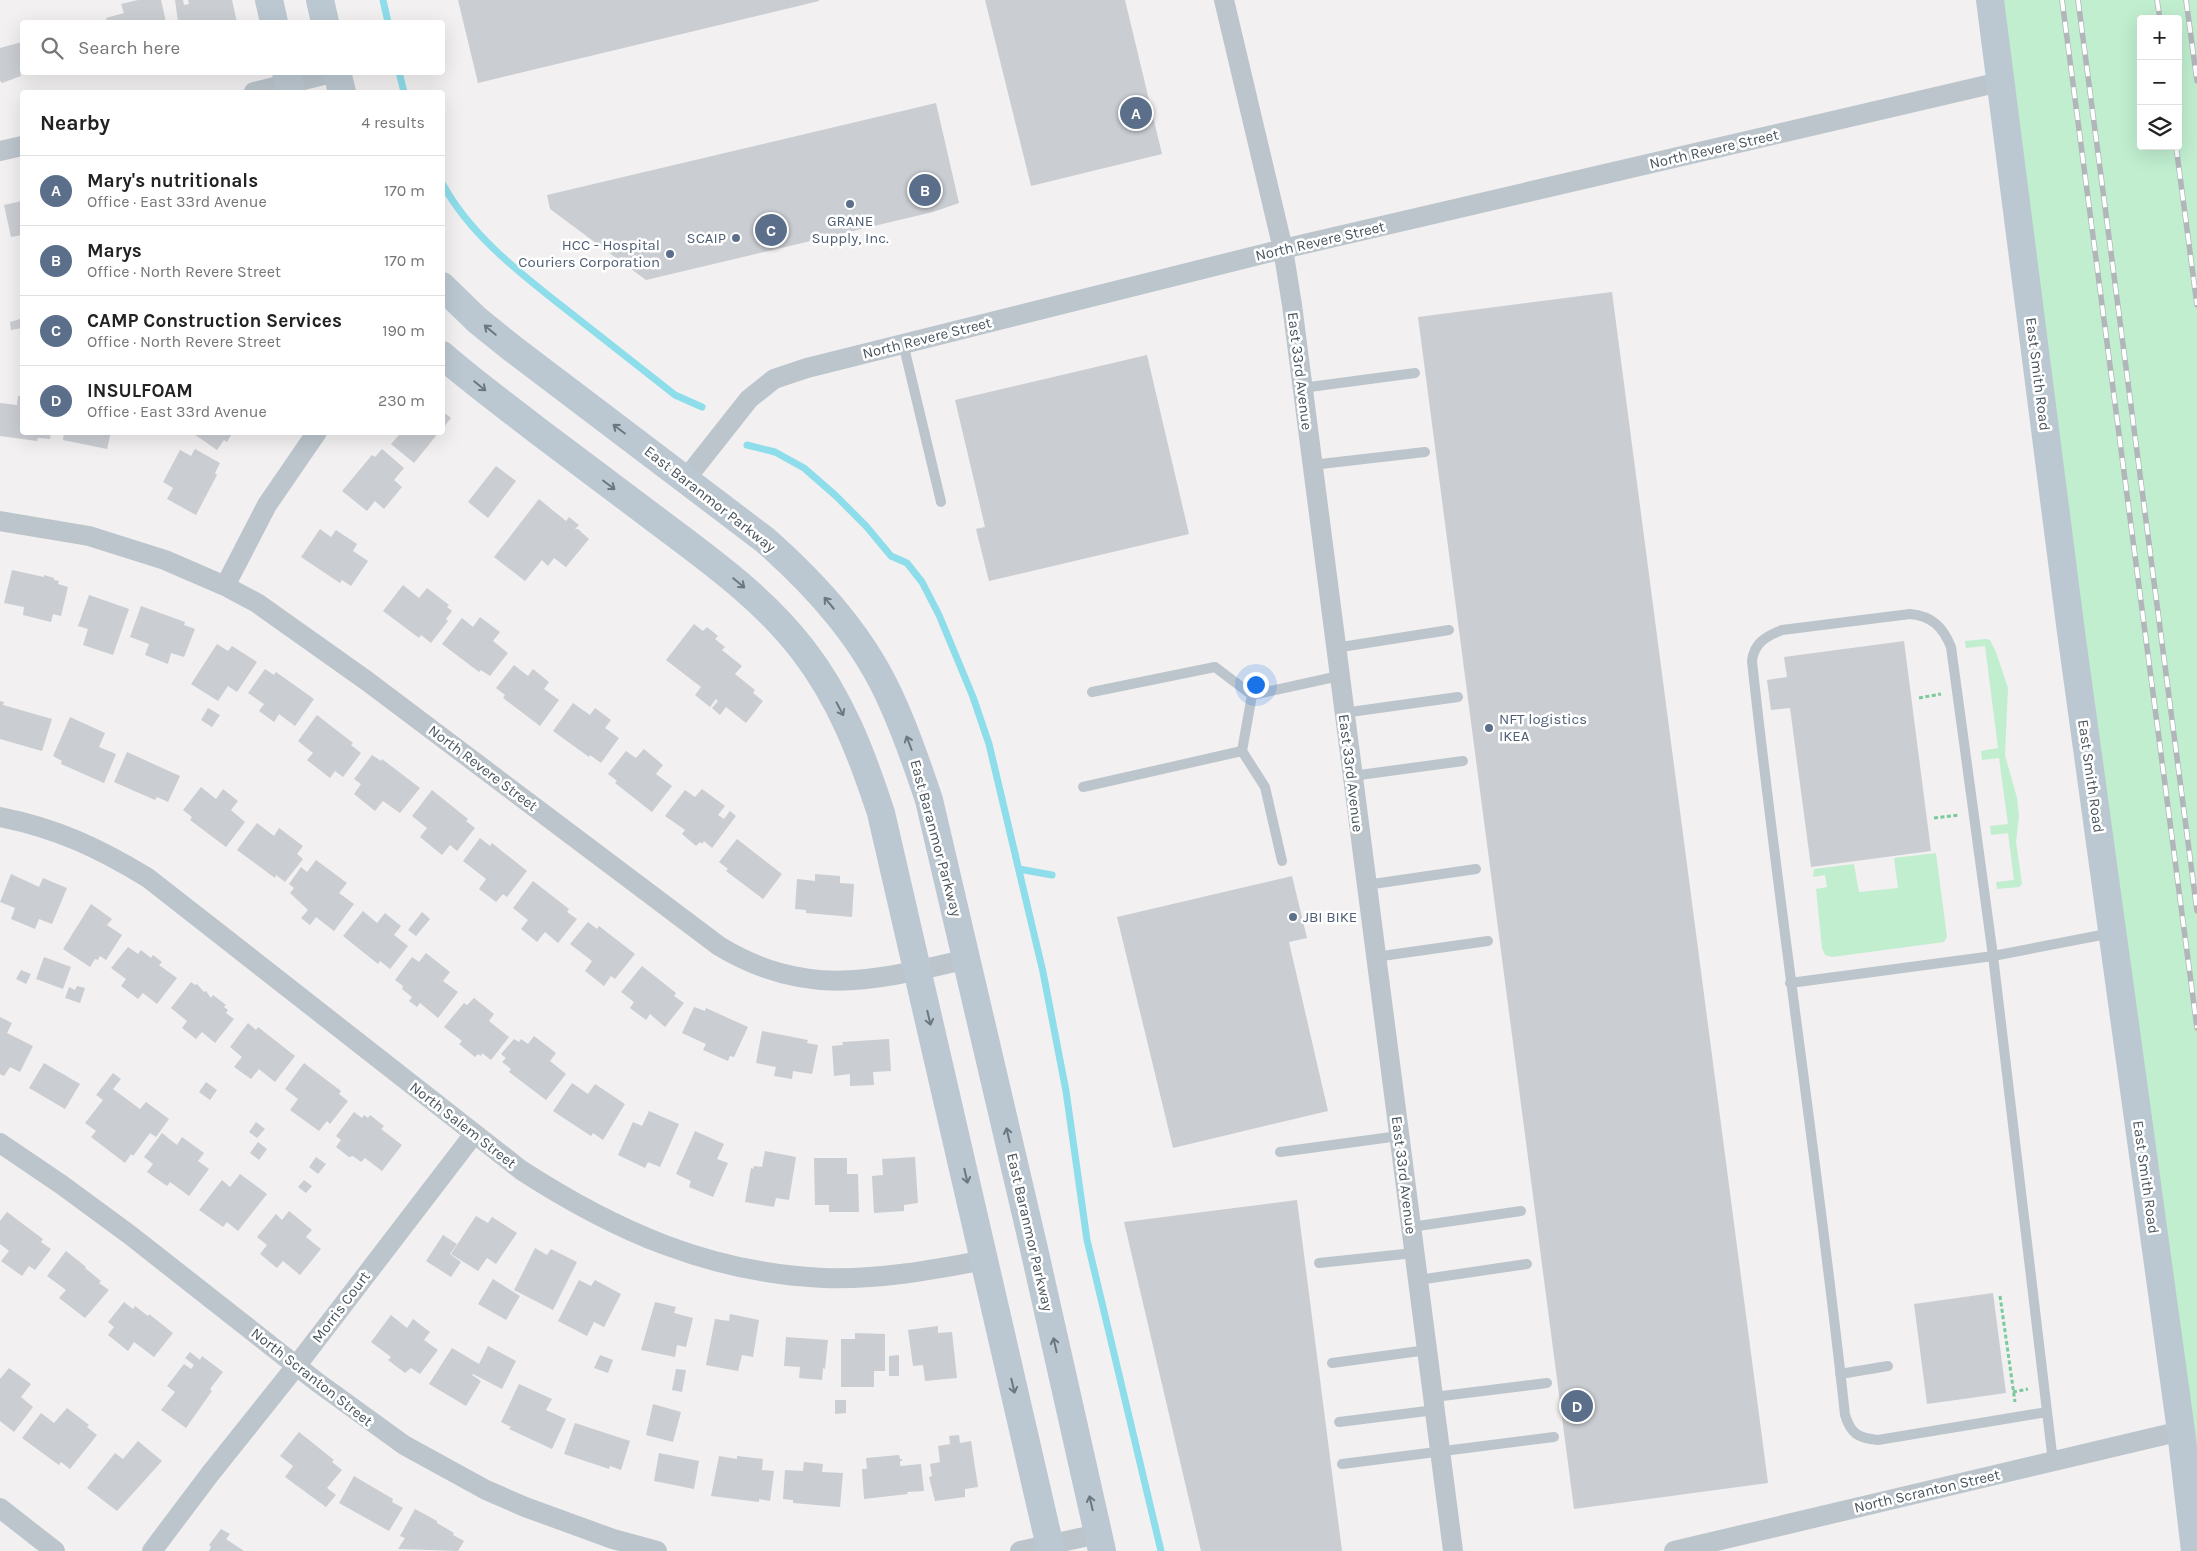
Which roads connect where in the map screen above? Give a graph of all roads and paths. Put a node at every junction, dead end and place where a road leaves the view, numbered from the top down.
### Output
1 (269, 0) edge
2 (320, 0) edge
3 (1224, 0) edge
4 (1990, 0) edge
5 (274, 20) edge
6 (325, 20) edge
7 (323, 75) edge
8 (337, 75) edge
9 (2000, 82) junction
10 (288, 83) edge
11 (262, 90) edge
12 (341, 90) edge
13 (20, 146) edge
14 (0, 151) edge
15 (1283, 249) junction
16 (445, 289) edge
17 (903, 344) junction
18 (445, 357) edge
19 (1415, 373) dead end
20 (1302, 388) junction
21 (315, 435) edge
22 (1425, 452) dead end
23 (1312, 465) junction
24 (685, 480) junction
25 (941, 502) dead end
26 (0, 521) edge
27 (225, 586) junction
28 (1449, 630) dead end
29 (1335, 648) junction
30 (1339, 676) junction
31 (1092, 692) dead end
32 (1944, 694) dead end
33 (1252, 695) junction
34 (1458, 697) dead end
35 (1919, 698) dead end
36 (1343, 713) junction
37 (1242, 751) junction
38 (1463, 761) dead end
39 (1352, 776) junction
40 (1083, 788) dead end
41 (1960, 815) dead end
42 (0, 817) edge
43 (1934, 818) dead end
44 (1282, 861) dead end
45 (1476, 869) dead end
46 (1366, 885) junction
47 (2113, 933) junction
48 (1488, 941) dead end
49 (1994, 956) junction
50 (1375, 957) junction
51 (966, 959) junction
52 (918, 970) junction
53 (1790, 983) junction
54 (474, 1134) junction
55 (1399, 1136) junction
56 (0, 1143) edge
57 (1280, 1152) dead end
58 (1521, 1211) dead end
59 (1411, 1226) junction
60 (1414, 1253) junction
61 (985, 1260) junction
62 (1319, 1263) dead end
63 (1527, 1264) dead end
64 (1418, 1280) junction
65 (2000, 1296) dead end
66 (1427, 1350) junction
67 (1332, 1363) dead end
68 (297, 1364) junction
69 (1888, 1366) dead end
70 (1840, 1374) junction
71 (1546, 1383) dead end
72 (2028, 1389) dead end
73 (2013, 1392) junction
74 (1434, 1404) junction
75 (2015, 1406) dead end
76 (2047, 1412) junction
77 (1339, 1422) dead end
78 (2181, 1431) junction
79 (1554, 1437) dead end
80 (1441, 1452) junction
81 (2053, 1462) junction
82 (1342, 1464) dead end
83 (0, 1508) edge
84 (1100, 1543) edge
85 (1050, 1548) edge
86 (55, 1551) edge
87 (152, 1551) edge
88 (657, 1551) edge
89 (1020, 1551) edge
90 (1453, 1551) edge
91 (1674, 1551) edge
92 (2195, 1551) edge

1 - 5 street
2 - 6 street
3 - 15 street, East 33rd Avenue
4 - 9 street, East Smith Road
7 - 10 street
8 - 12 street
9 - 15 street, North Revere Street
9 - 47 street, East Smith Road
10 - 11 street
13 - 14 street
15 - 17 street, North Revere Street
15 - 20 street, East 33rd Avenue
24 -> 16 street, East Baranmor Parkway
17 - 24 street, North Revere Street
17 - 25 lane
18 -> 52 street
19 - 20 lane
20 - 23 street, East 33rd Avenue
21 - 27 street
22 - 23 lane
23 - 29 street, East 33rd Avenue
51 -> 24 street, East Baranmor Parkway
26 - 27 street, North Revere Street
27 - 52 street, North Revere Street
28 - 29 lane
29 - 30 street, East 33rd Avenue
30 - 33 lane
30 - 36 street, East 33rd Avenue
31 - 33 lane
32 - 35 path
33 - 37 lane
34 - 36 lane
36 - 39 street, East 33rd Avenue
37 - 40 lane
37 - 44 lane
38 - 39 lane
39 - 46 street, East 33rd Avenue
41 - 43 path
42 - 54 street, North Salem Street
45 - 46 lane
46 - 50 street, East 33rd Avenue
47 - 49 lane
47 - 78 street, East Smith Road
48 - 50 lane
49 - 53 lane
49 - 53 lane
49 - 76 lane
50 - 55 street, East 33rd Avenue
51 - 52 street, North Revere Street
84 -> 51 street, East Baranmor Parkway
52 -> 61 street
53 - 70 lane
54 - 61 street, North Salem Street
54 - 68 street, Morris Court
55 - 57 lane
55 - 59 street, East 33rd Avenue
56 - 68 street, North Scranton Street
58 - 59 lane
59 - 60 street, East 33rd Avenue
60 - 62 lane
60 - 64 street, East 33rd Avenue
61 -> 85 street
63 - 64 lane
64 - 66 street, East 33rd Avenue
65 - 73 path
66 - 67 lane
66 - 74 street, East 33rd Avenue
68 - 87 street, Morris Court
68 - 88 street, North Scranton Street
69 - 70 lane
70 - 76 lane
71 - 74 lane
72 - 73 path
73 - 75 path
74 - 77 lane
74 - 80 street, East 33rd Avenue
76 - 81 lane
78 - 81 street, North Scranton Street
78 - 92 street, East Smith Road
79 - 80 lane
80 - 82 lane
80 - 90 street, East 33rd Avenue
81 - 91 street, North Scranton Street
83 - 86 street
84 - 85 street
85 - 89 street

